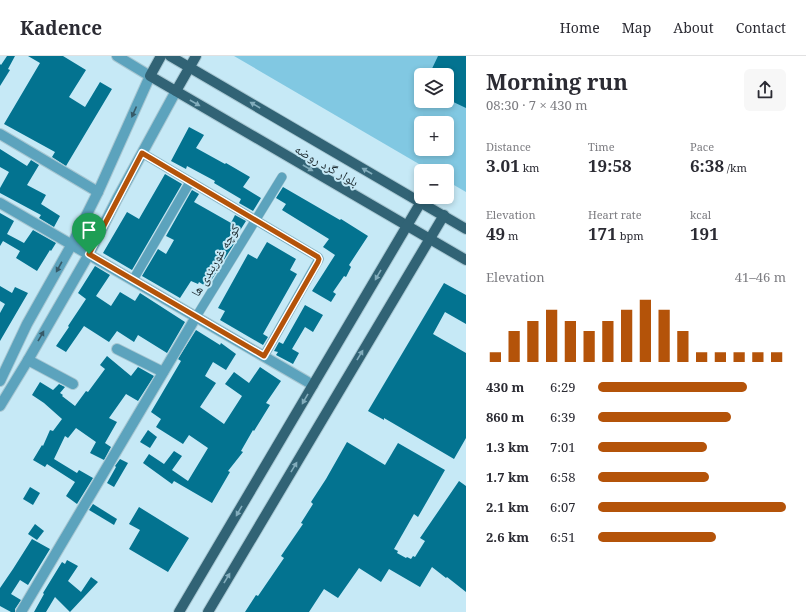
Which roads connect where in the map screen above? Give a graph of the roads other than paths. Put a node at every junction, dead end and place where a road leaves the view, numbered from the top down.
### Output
1 (117, 56) edge
2 (161, 56) edge
3 (170, 56) edge
4 (196, 56) edge
5 (190, 67) junction
6 (150, 76) junction
7 (176, 91) junction
8 (0, 134) edge
9 (142, 153) junction
10 (282, 176) dead end
11 (190, 182) junction
12 (98, 192) junction
13 (414, 198) edge
14 (0, 203) edge
15 (420, 204) edge
16 (424, 204) edge
17 (444, 216) junction
18 (255, 220) junction
19 (407, 226) junction
20 (466, 228) edge
21 (429, 239) junction
22 (72, 244) junction
23 (89, 254) junction
24 (466, 260) edge
25 (133, 280) junction
26 (196, 317) junction
27 (117, 349) dead end
28 (264, 356) junction
29 (28, 360) junction
30 (163, 372) junction
31 (0, 380) edge
32 (73, 384) dead end
33 (313, 385) junction
34 (3, 394) edge
35 (0, 406) edge
36 (21, 612) edge
37 (180, 612) edge
38 (208, 612) edge

1 - 6 street
2 - 6 main road
3 - 5 main road, بلوار گرد روضه
4 - 5 main road
5 - 7 main road
13 -> 5 main road, بلوار گرد روضه
6 - 7 main road, بلوار گرد روضه
6 -> 12 street
7 - 9 street
7 -> 19 main road, بلوار گرد روضه
8 - 12 street
9 - 11 street
9 - 23 street
10 - 18 street, کوچه غوربندی ها
11 - 18 street
11 - 25 street
12 - 22 street
14 - 22 street
15 - 19 main road
16 - 17 main road, بلوار گرد روضه
17 - 20 main road, بلوار گرد روضه
17 - 21 main road
18 - 26 street, کوچه غوربندی ها
18 - 28 street
19 - 21 main road, بلوار گرد روضه
19 -> 33 main road
21 - 24 main road, بلوار گرد روضه
38 -> 21 main road
22 - 23 street
22 -> 31 street
23 - 25 street
29 -> 23 street
25 - 26 street
26 - 28 street
26 - 30 street
27 - 30 street
28 - 33 street
29 - 32 street
29 - 34 street
30 - 36 street
33 -> 37 main road
34 - 35 street

